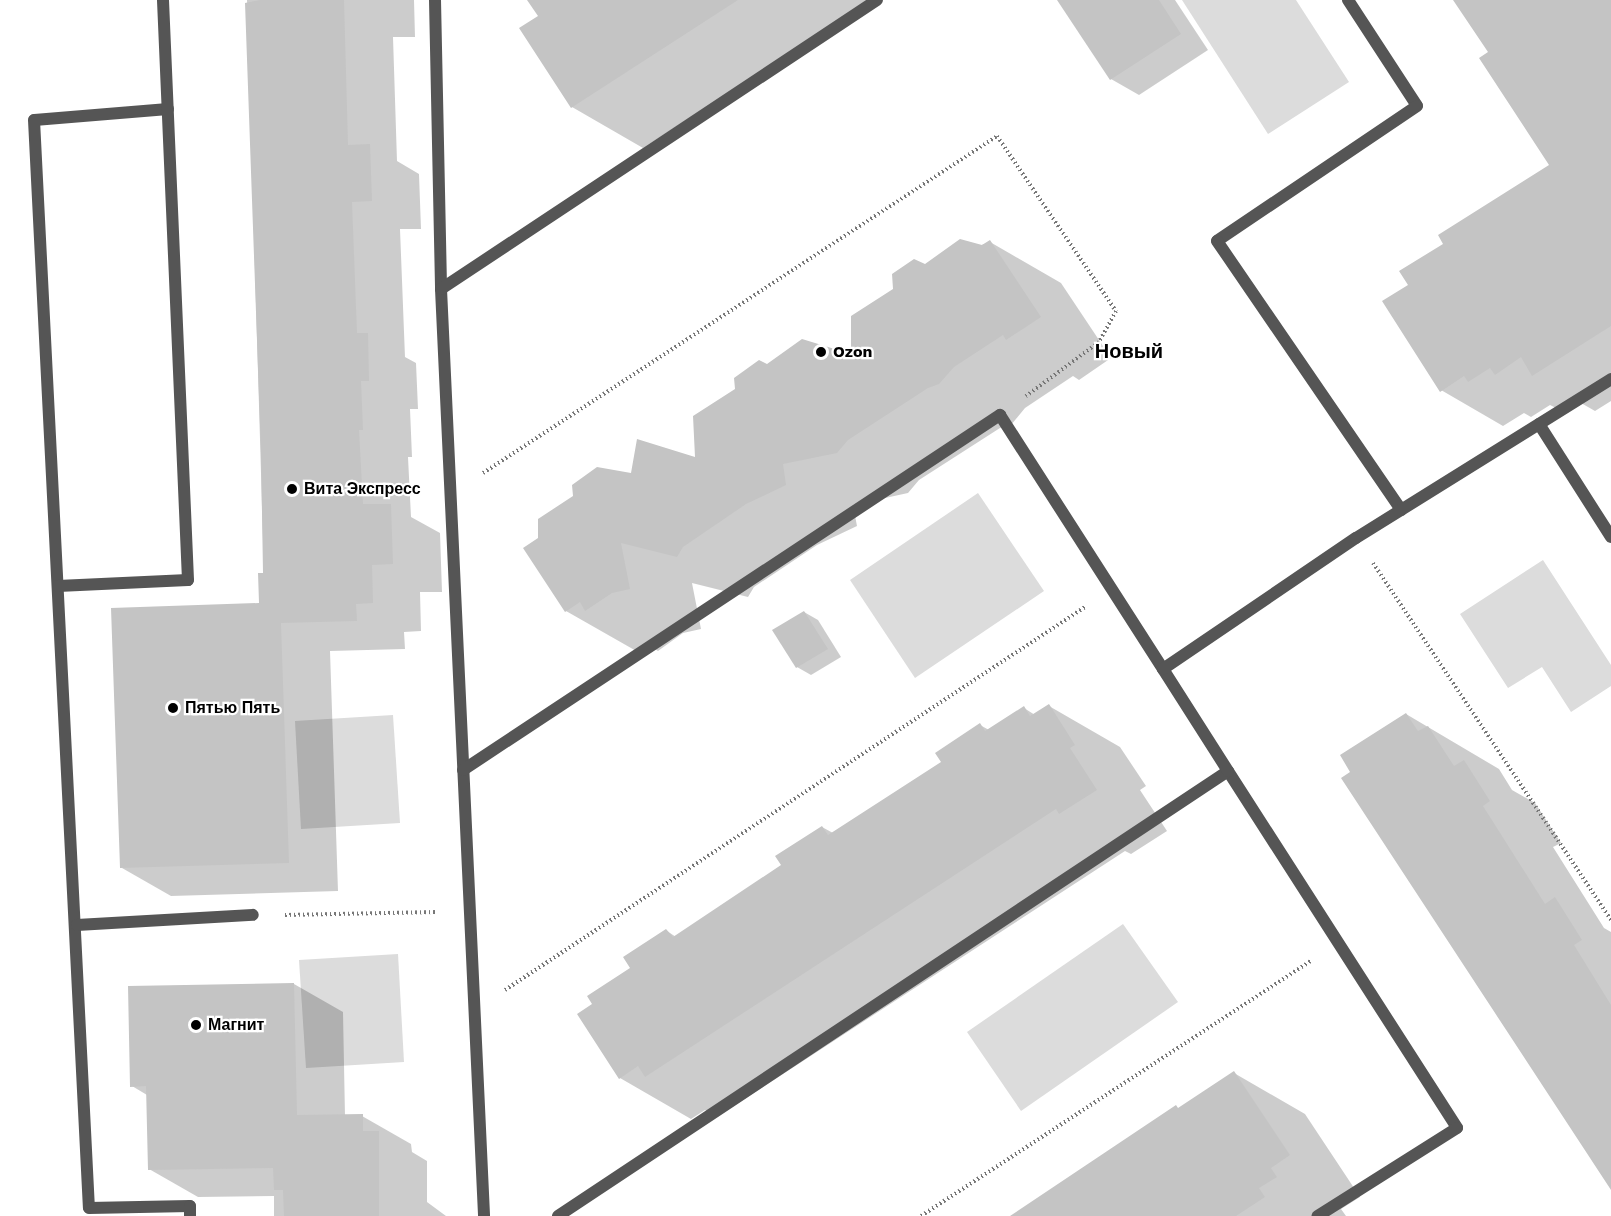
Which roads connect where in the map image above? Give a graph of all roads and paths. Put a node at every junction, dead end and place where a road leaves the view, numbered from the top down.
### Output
1 (163, 0) edge
2 (435, 0) edge
3 (877, 0) edge
4 (1348, 0) edge
5 (168, 109) junction
6 (441, 289) junction
7 (1611, 379) edge
8 (1000, 415) junction
9 (1539, 424) junction
10 (450, 495) junction
11 (1401, 510) junction
12 (1611, 537) edge
13 (1356, 538) junction
14 (58, 586) junction
15 (1111, 590) junction
16 (1163, 669) junction
17 (464, 770) junction
18 (1228, 771) junction
19 (470, 912) junction
20 (253, 915) joint
21 (1611, 920) edge
22 (77, 926) junction
23 (1338, 943) junction
24 (475, 1011) junction
25 (90, 1212) edge
26 (1322, 1215) edge
27 (190, 1216) edge
28 (484, 1216) edge
29 (558, 1216) edge
30 (921, 1216) edge

1 - 5 lane
2 - 6 lane
3 - 6 lane
4 - 11 lane
5 - 14 lane
5 - 14 lane
6 - 10 lane
7 - 9 lane
8 - 10 path
8 - 15 lane
8 - 17 lane
9 - 11 lane
9 - 12 lane
10 - 17 lane
11 - 13 lane
13 - 16 lane
13 - 21 path
14 - 22 lane
15 - 16 lane
15 - 24 path
16 - 18 lane
17 - 19 lane
18 - 23 lane
18 - 29 lane
19 - 20 path
19 - 24 lane
20 - 22 lane
22 - 25 lane
23 - 26 lane
23 - 30 path
24 - 28 lane
25 - 27 lane

